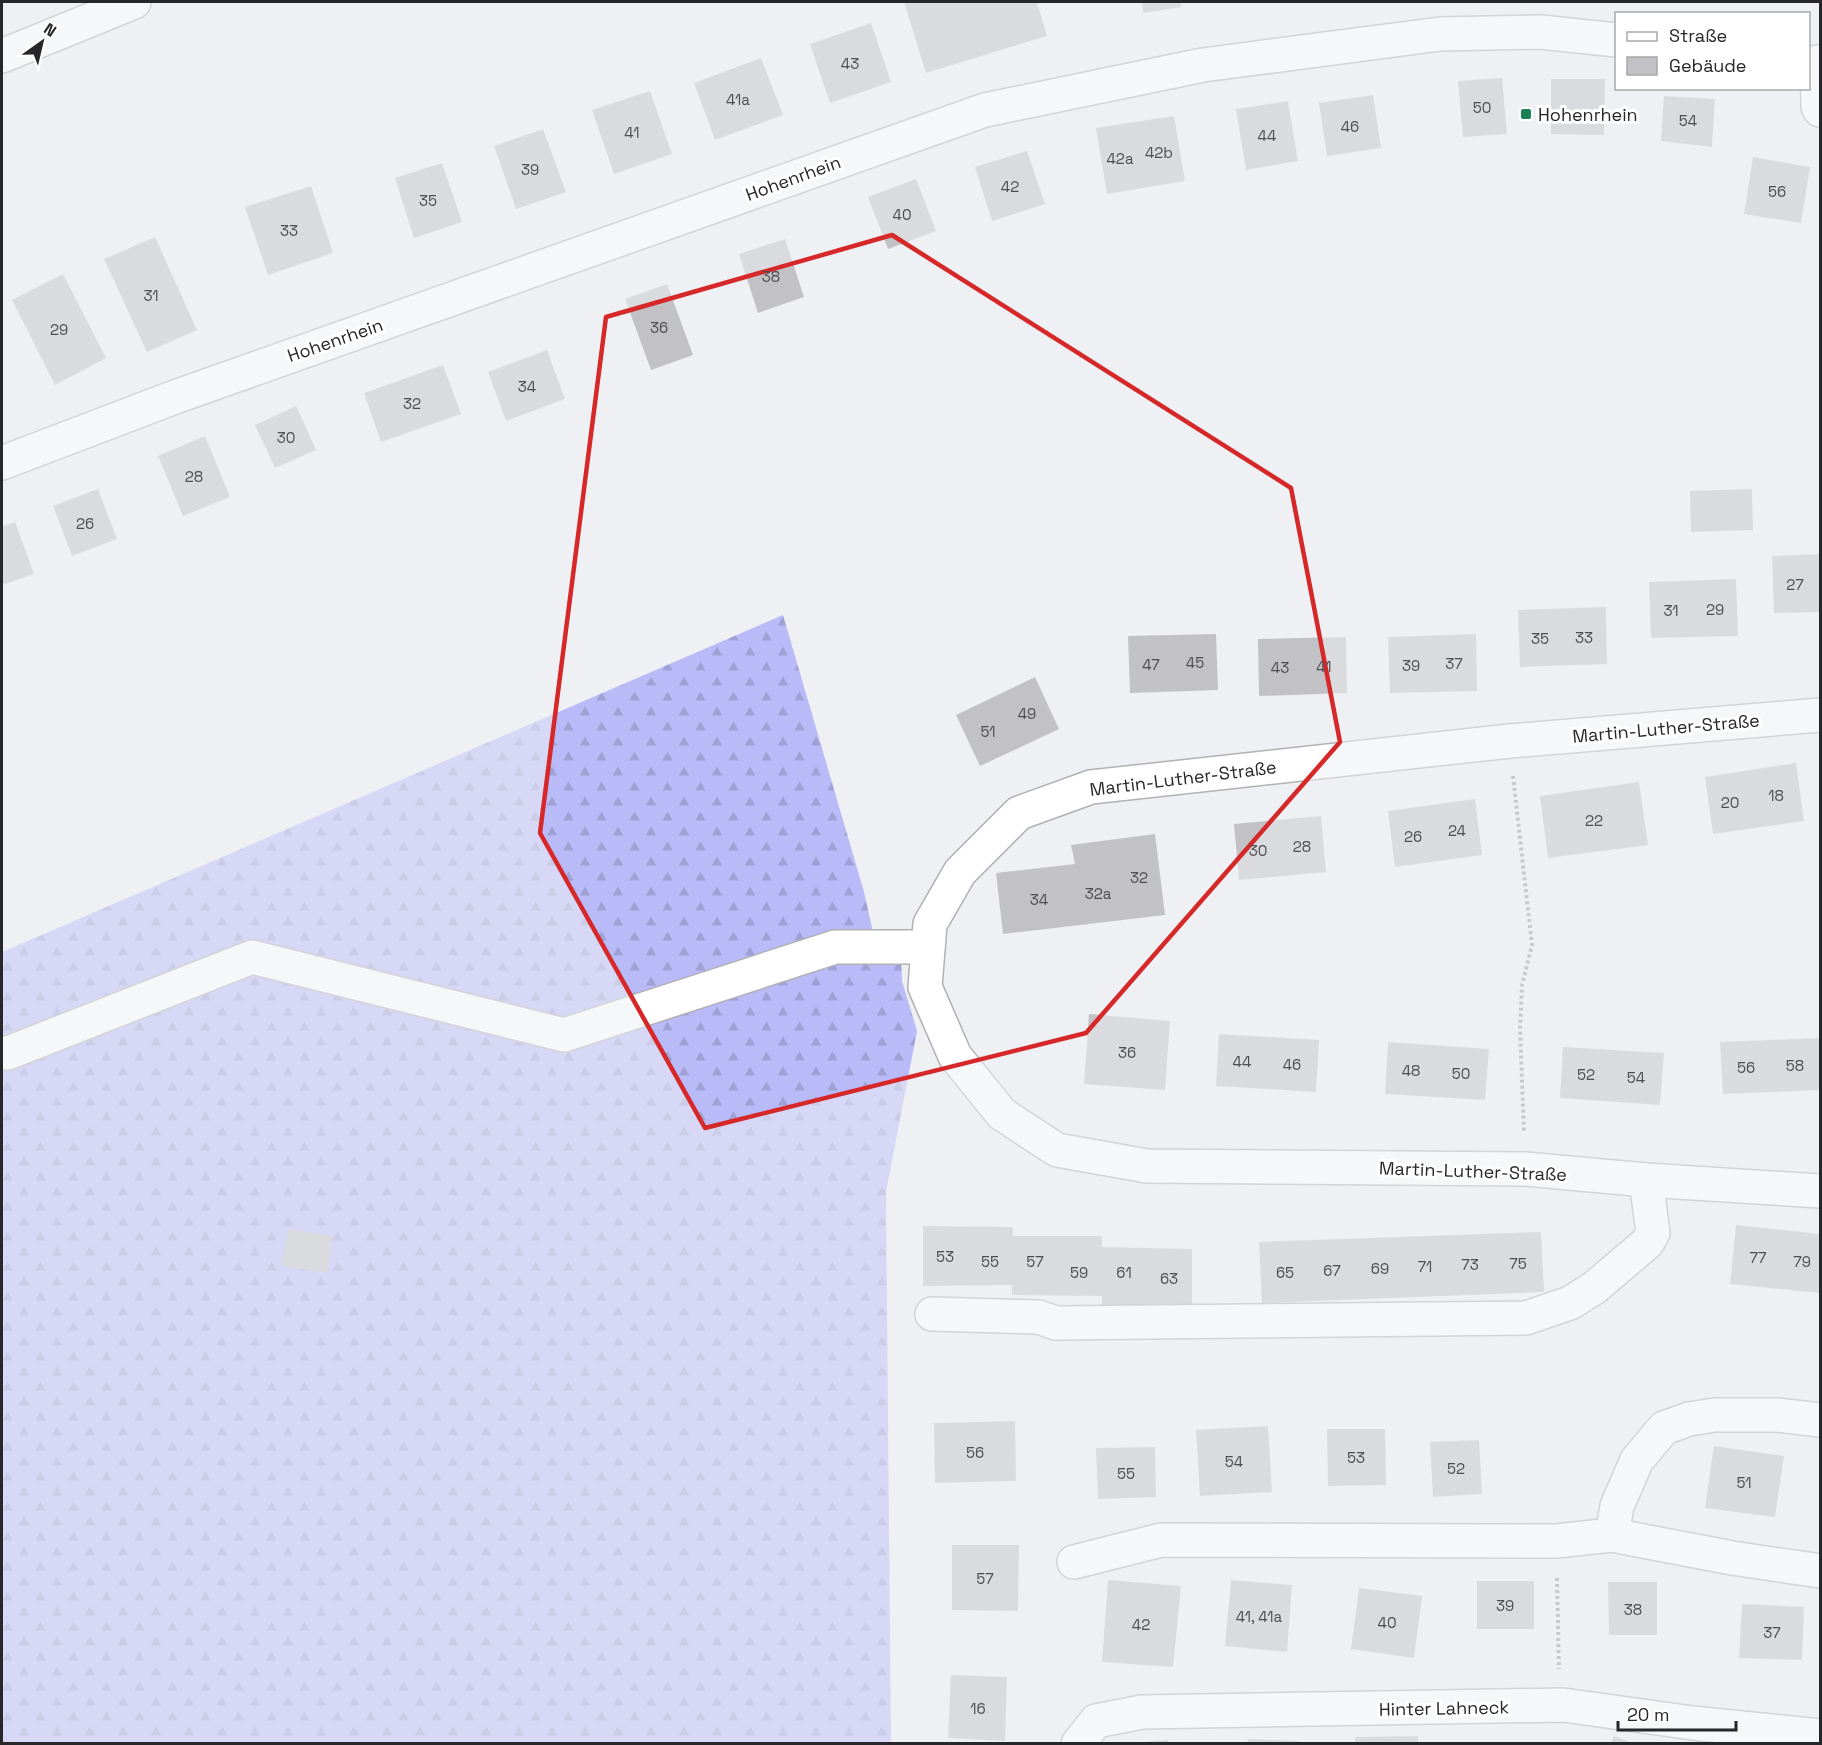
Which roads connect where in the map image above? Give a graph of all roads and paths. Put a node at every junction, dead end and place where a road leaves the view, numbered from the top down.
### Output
1 (134, 2) edge
2 (1615, 40) edge
3 (2, 56) edge
4 (1815, 62) edge
5 (1821, 110) edge
6 (2, 463) edge
7 (1821, 715) edge
8 (1510, 741) junction
9 (928, 947) junction
10 (2, 1053) edge
11 (1525, 1169) junction
12 (1646, 1180) junction
13 (1821, 1191) edge
14 (932, 1314) dead end
15 (1821, 1420) edge
16 (1612, 1535) junction
17 (1556, 1541) junction
18 (1074, 1562) dead end
19 (1821, 1571) edge
20 (1563, 1705) junction
21 (1821, 1736) edge
22 (1078, 1743) edge

1 - 3 street
2 - 6 street, Hohenrhein
4 - 5 street
7 - 8 street, Martin-Luther-Straße
8 - 9 street, Martin-Luther-Straße
8 - 11 path
9 - 10 street
9 - 11 street, Martin-Luther-Straße
11 - 12 street, Martin-Luther-Straße
12 - 13 street, Martin-Luther-Straße
12 - 14 street
15 - 16 street
16 - 17 street
16 - 19 street
17 - 18 street
17 - 20 path
20 - 21 street, Hinter Lahneck
20 - 22 street, Hinter Lahneck

